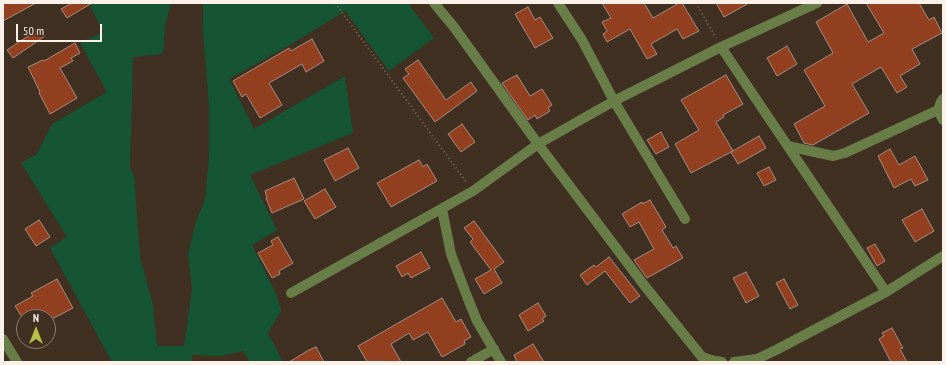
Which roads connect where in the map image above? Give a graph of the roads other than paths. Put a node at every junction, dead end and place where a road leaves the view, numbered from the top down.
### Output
1 (434, 3) edge
2 (558, 3) edge
3 (817, 3) edge
4 (721, 47) junction
5 (943, 100) edge
6 (614, 101) junction
7 (938, 110) junction
8 (943, 120) edge
9 (538, 144) junction
10 (788, 146) junction
11 (442, 209) junction
12 (685, 219) dead end
13 (943, 256) edge
14 (886, 292) junction
15 (291, 293) dead end
16 (3, 339) edge
17 (494, 349) junction
18 (17, 362) edge
19 (471, 362) edge
20 (501, 362) edge
21 (722, 362) edge
22 (734, 362) edge

1 - 9 street
2 - 6 street
3 - 4 street
4 - 6 street
4 - 10 street
5 - 7 street
6 - 9 street
6 - 12 street
7 - 8 street
7 - 10 street
9 - 11 street
9 - 21 street
10 - 14 street
11 - 15 street
11 - 17 street
13 - 14 street
14 - 22 street
16 - 18 street
17 - 19 street
17 - 20 street

